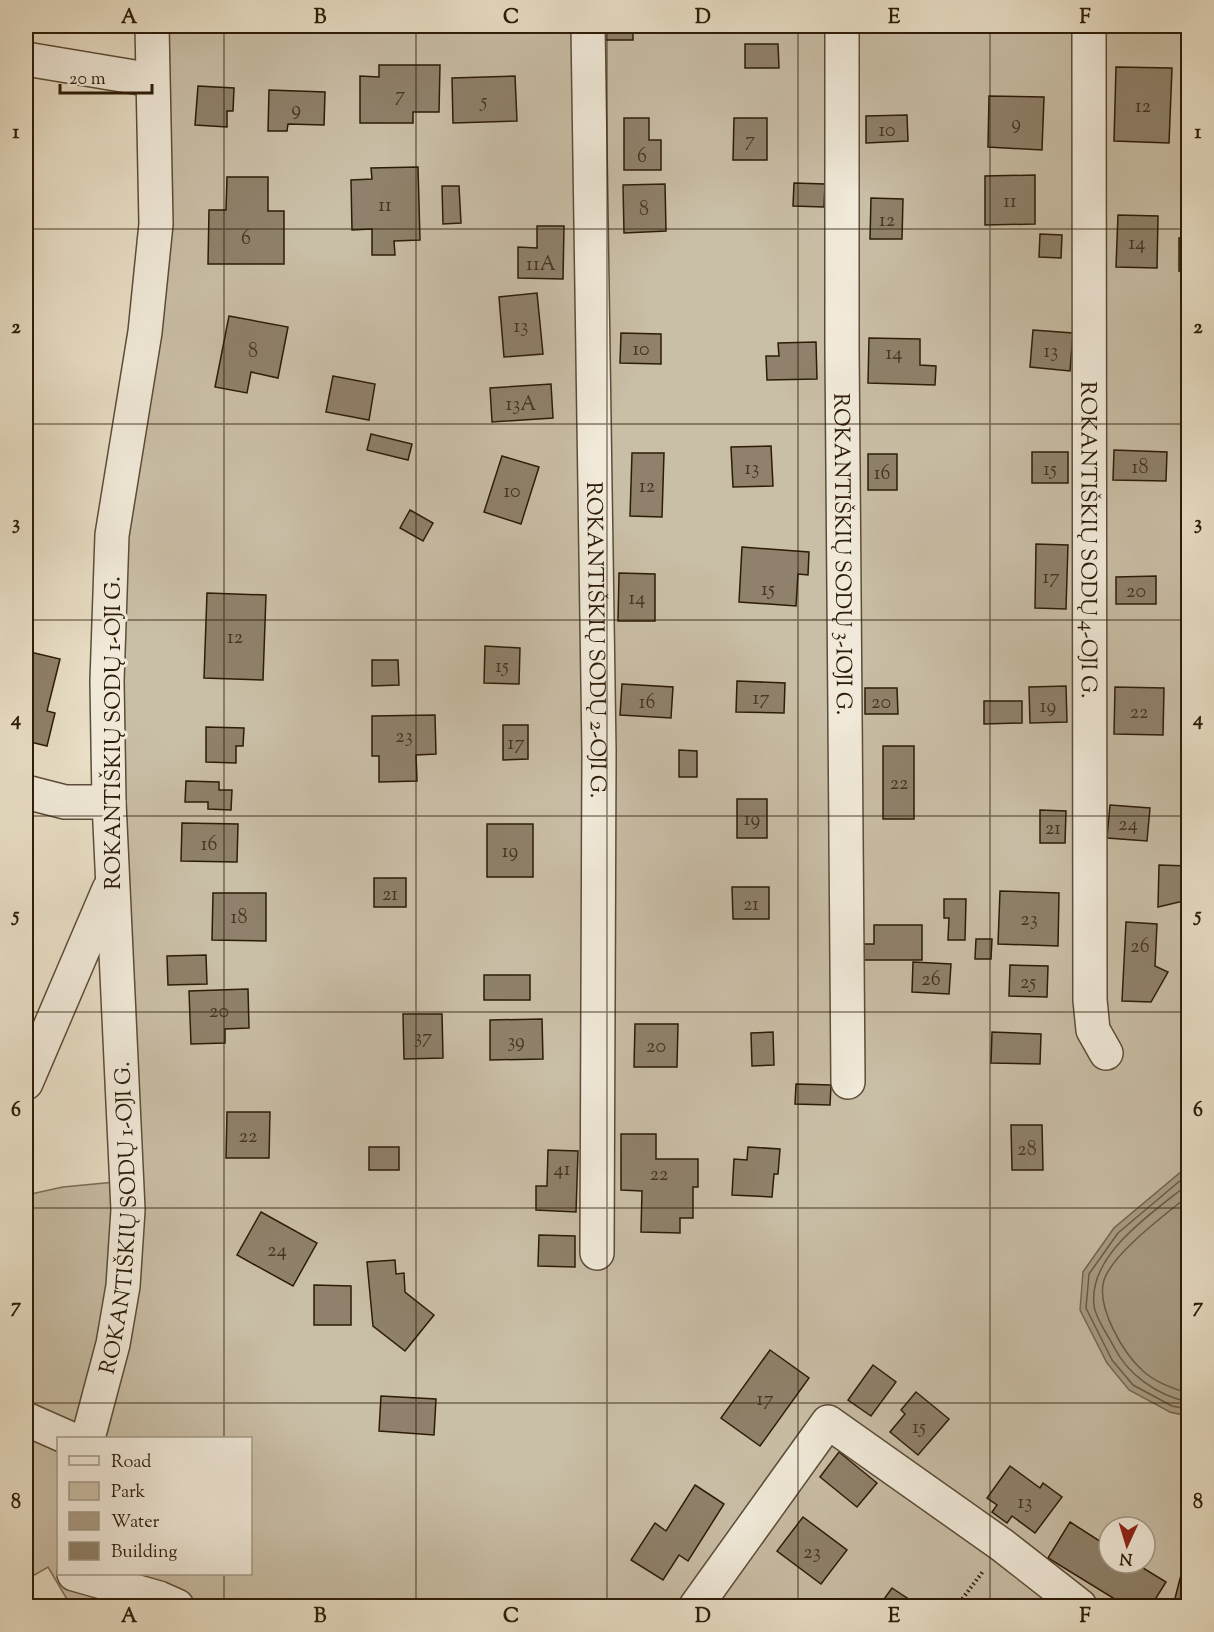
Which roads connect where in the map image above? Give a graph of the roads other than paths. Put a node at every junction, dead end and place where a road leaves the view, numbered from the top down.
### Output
1 (152, 26) edge
2 (588, 26) edge
3 (842, 26) edge
4 (1089, 26) edge
5 (26, 59) edge
6 (152, 80) junction
7 (26, 792) edge
8 (109, 802) junction
9 (112, 881) junction
10 (1106, 1053) dead end
11 (848, 1082) dead end
12 (26, 1083) edge
13 (597, 1253) dead end
14 (26, 1419) edge
15 (67, 1437) edge
16 (88, 1437) edge
17 (78, 1575) edge
18 (177, 1606) edge
19 (696, 1606) edge
20 (1080, 1606) edge

1 - 6 street, ROKANTIŠKIŲ SODŲ 1-OJI G.
2 - 13 street, ROKANTIŠKIŲ SODŲ 2-OJI G.
3 - 11 street, ROKANTIŠKIŲ SODŲ 3-IOJI G.
4 - 10 street, ROKANTIŠKIŲ SODŲ 4-OJI G.
5 - 6 street
6 - 8 street, ROKANTIŠKIŲ SODŲ 1-OJI G.
7 - 8 street
8 - 9 street, ROKANTIŠKIŲ SODŲ 1-OJI G.
9 - 12 street
9 - 16 street, ROKANTIŠKIŲ SODŲ 1-OJI G.
14 - 15 street
17 - 18 street
19 - 20 street

